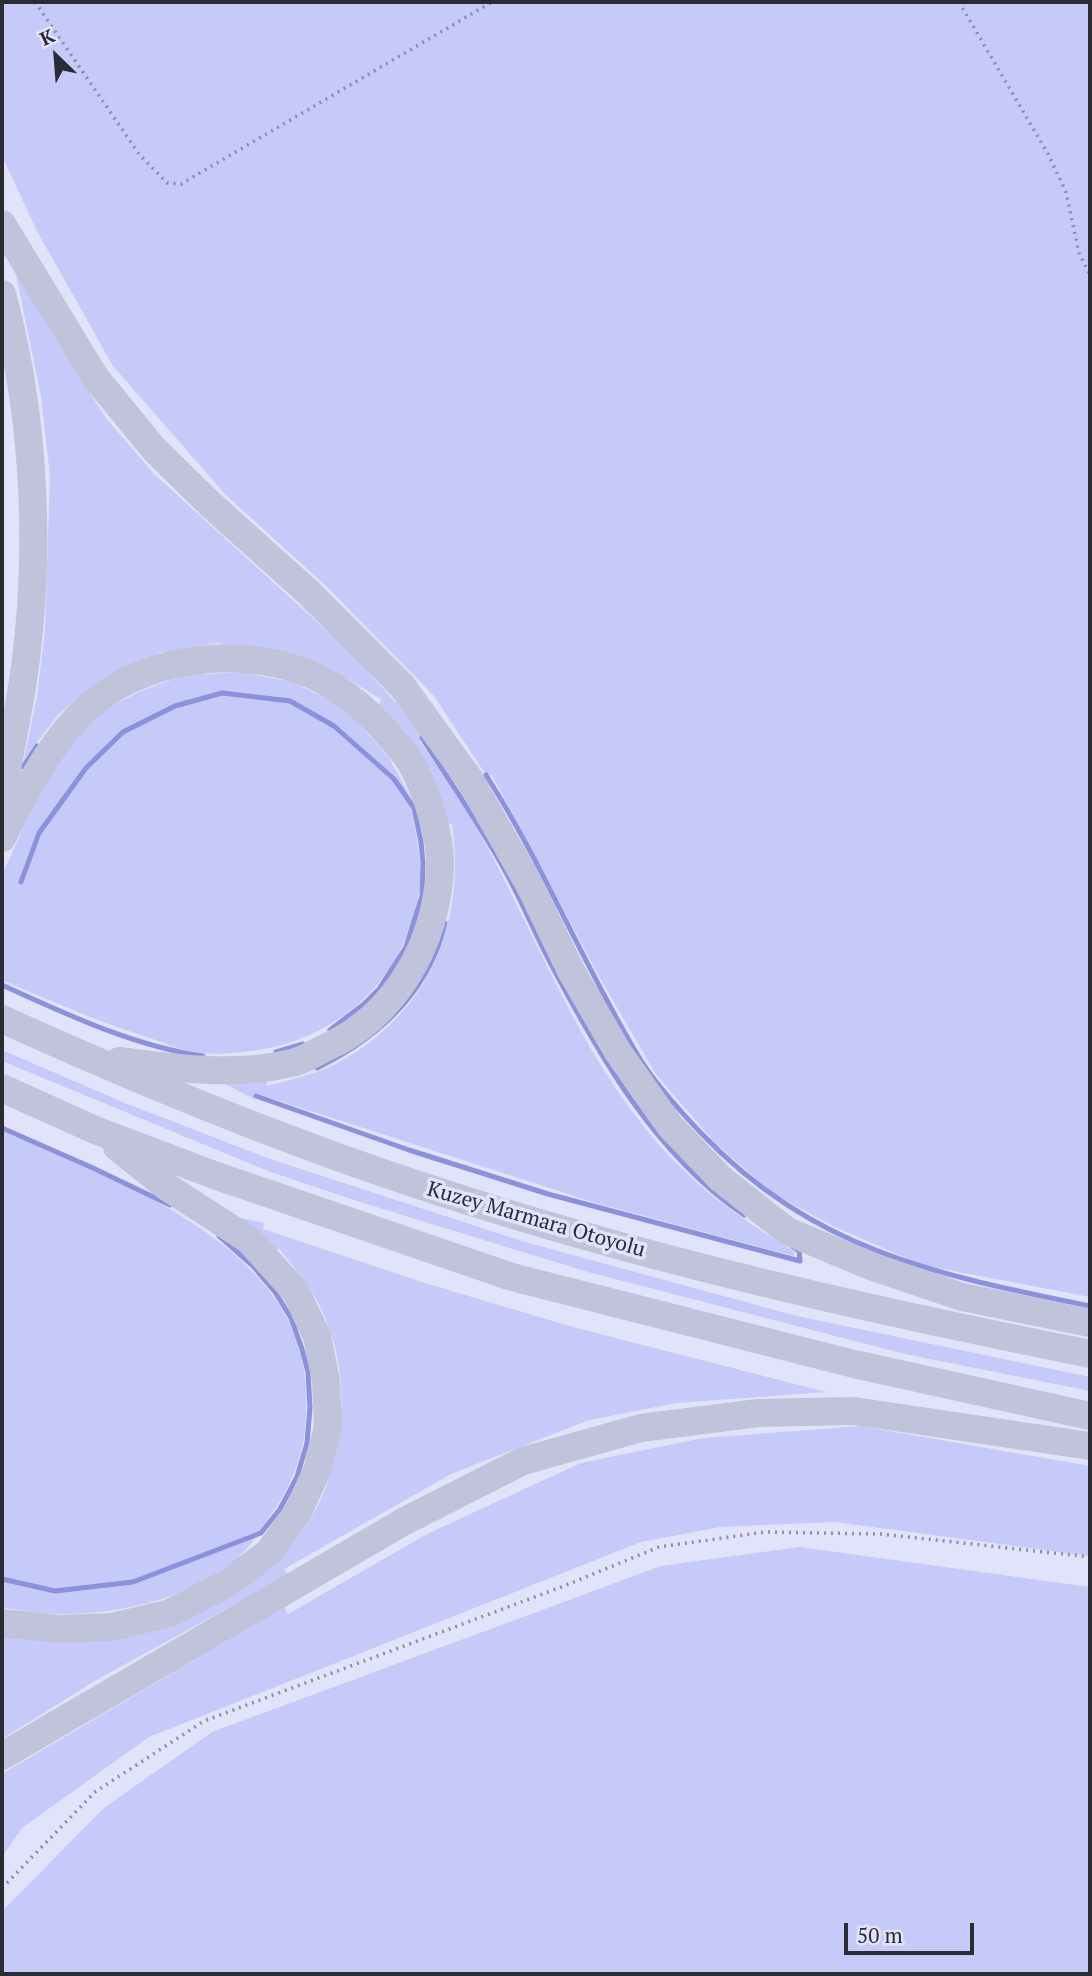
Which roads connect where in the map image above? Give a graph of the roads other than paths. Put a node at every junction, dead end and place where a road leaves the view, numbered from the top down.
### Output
1 (2, 224) edge
2 (2, 294) edge
3 (2, 789) edge
4 (2, 838) edge
5 (2, 1019) edge
6 (86, 1057) junction
7 (2, 1088) edge
8 (95, 1130) junction
9 (1090, 1323) edge
10 (1090, 1354) edge
11 (1090, 1416) edge
12 (1090, 1447) edge
13 (2, 1623) edge
14 (2, 1756) edge

1 - 9 highway
2 - 3 highway
4 - 6 highway
5 - 6 highway, Kuzey Marmara Otoyolu
6 - 10 highway, Kuzey Marmara Otoyolu
7 - 8 highway
8 - 11 highway
8 - 13 highway
12 - 14 highway

